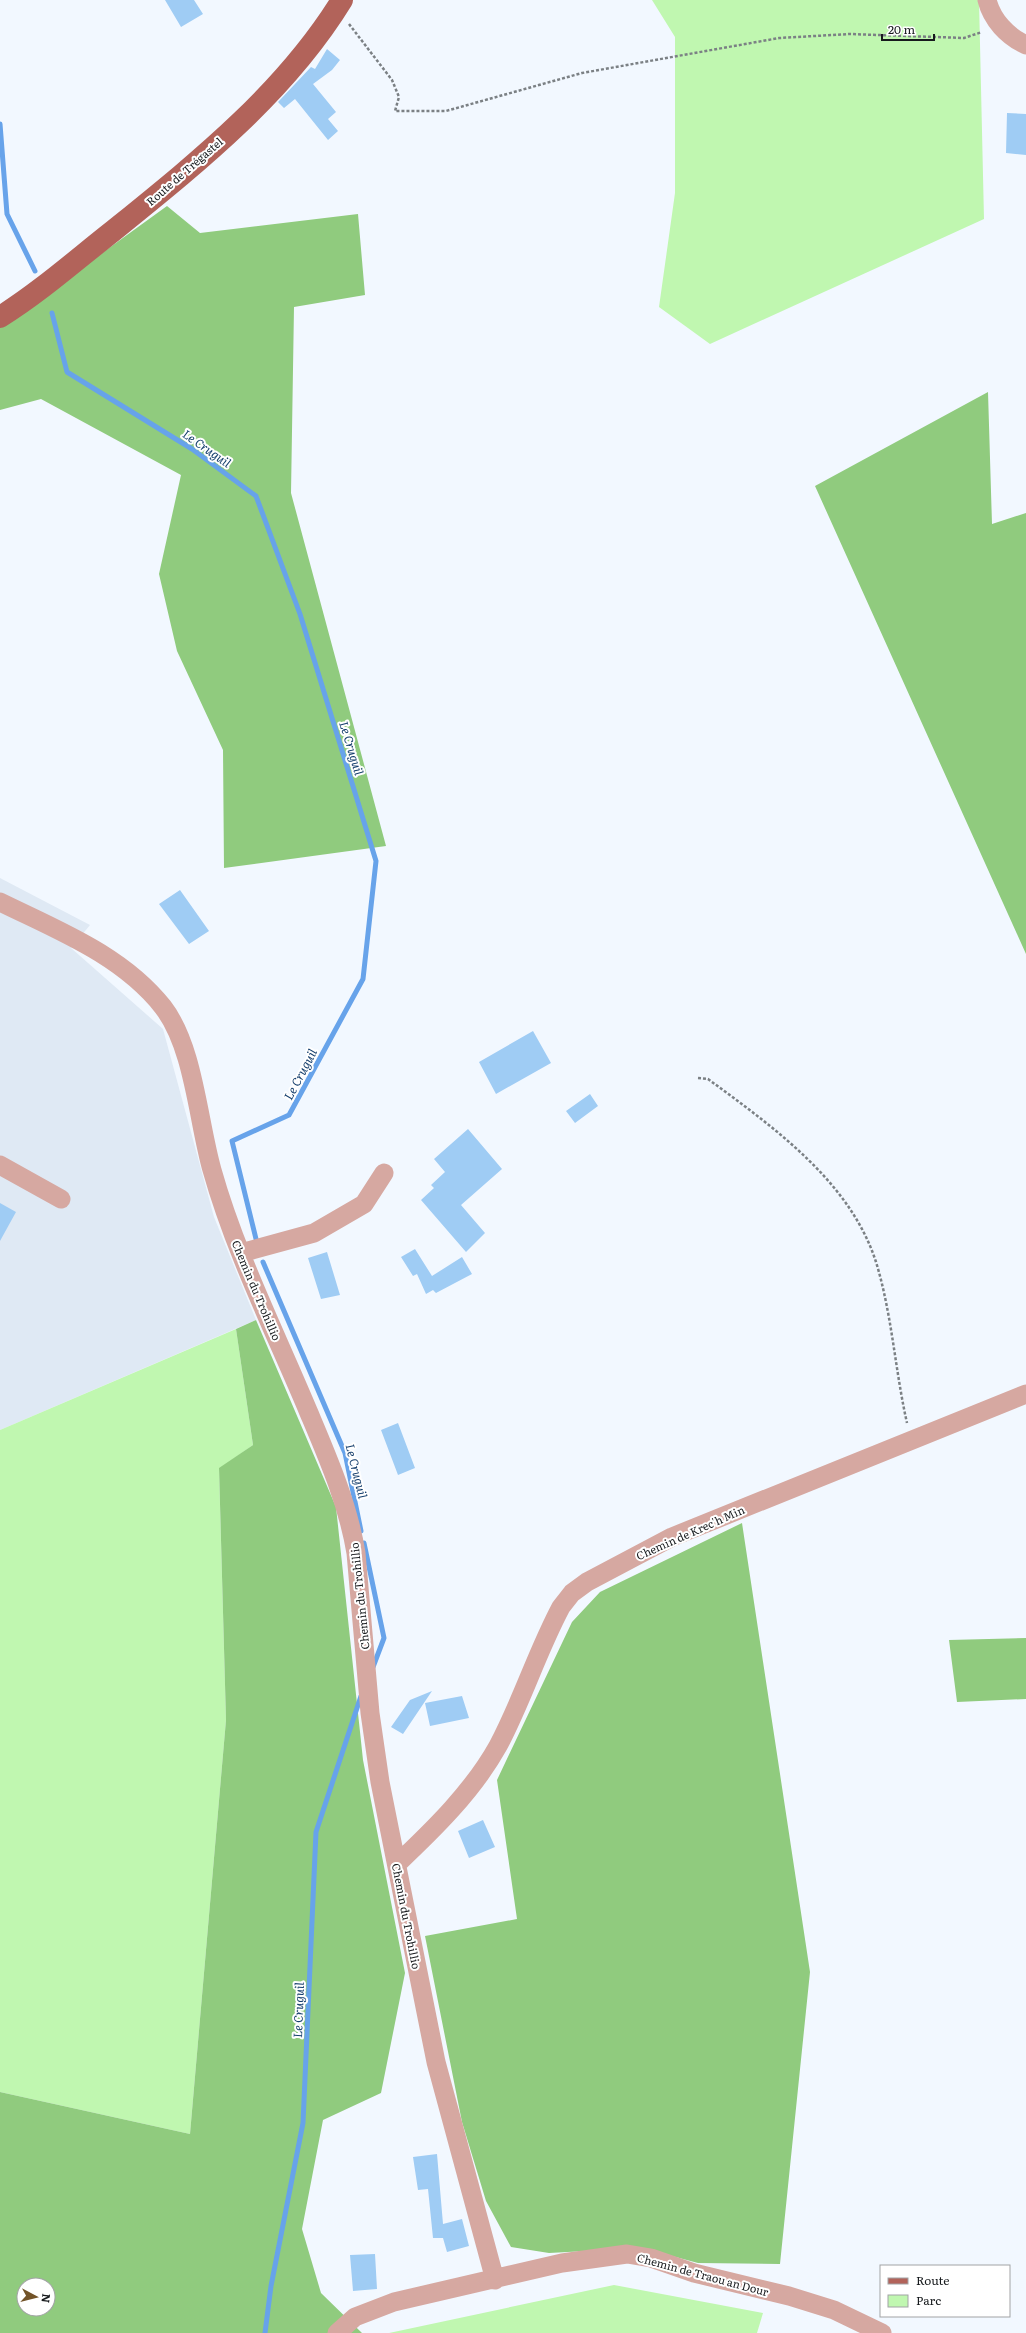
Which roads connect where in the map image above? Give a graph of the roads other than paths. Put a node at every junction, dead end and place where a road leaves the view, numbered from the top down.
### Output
1 (987, 0) edge
2 (340, 4) edge
3 (1026, 45) edge
4 (0, 317) edge
5 (0, 902) edge
6 (0, 1165) edge
7 (384, 1174) dead end
8 (62, 1199) dead end
9 (241, 1253) junction
10 (1026, 1394) edge
11 (397, 1864) junction
12 (495, 2280) junction
13 (337, 2333) edge
14 (882, 2333) edge

1 - 3 street
2 - 4 main road, Route de Trégastel
5 - 9 street, Chemin du Trohillio
6 - 8 street
7 - 9 street
9 - 11 street, Chemin du Trohillio
10 - 11 street, Chemin de Krec'h Min
11 - 12 street, Chemin du Trohillio
12 - 13 street, Chemin de Traou an Dour
12 - 14 street, Chemin de Traou an Dour

